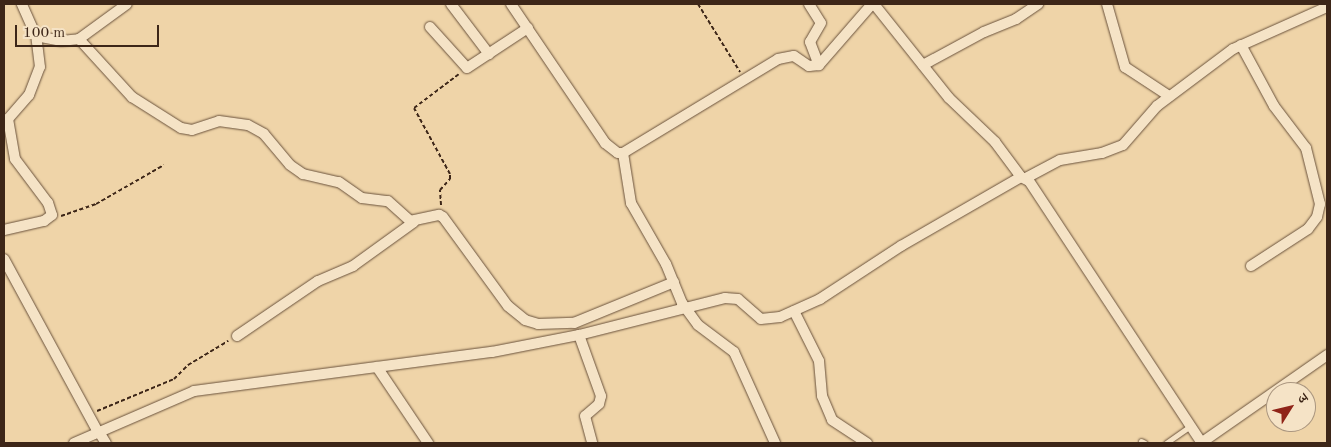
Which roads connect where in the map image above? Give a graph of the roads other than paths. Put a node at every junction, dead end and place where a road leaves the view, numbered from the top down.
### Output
1 (22, 4) edge
2 (127, 4) edge
3 (451, 4) edge
4 (511, 4) edge
5 (808, 4) edge
6 (873, 4) edge
7 (1038, 4) edge
8 (1107, 4) edge
9 (1327, 7) edge
10 (430, 26) dead end
11 (528, 28) junction
12 (36, 36) junction
13 (79, 39) junction
14 (1241, 45) junction
15 (489, 54) junction
16 (819, 64) junction
17 (923, 65) junction
18 (1169, 96) junction
19 (623, 153) junction
20 (1024, 178) junction
21 (414, 222) junction
22 (4, 230) edge
23 (4, 260) edge
24 (1251, 266) dead end
25 (674, 282) junction
26 (681, 302) junction
27 (794, 311) junction
28 (579, 335) junction
29 (237, 336) road end
30 (1327, 355) edge
31 (377, 367) junction
32 (94, 425) junction
33 (1197, 435) edge
34 (74, 443) edge
35 (106, 443) edge
36 (428, 443) edge
37 (592, 443) edge
38 (775, 443) edge
39 (867, 443) edge
40 (1166, 443) edge

1 - 12 street
2 - 13 street
3 - 15 street
4 - 11 street
5 - 16 street
6 - 16 street
6 - 17 street
7 - 17 street
8 - 18 street
9 - 14 street
10 - 15 street
11 - 15 street
11 - 19 street
12 - 13 street
12 - 22 street
13 - 21 street
14 - 18 street
14 - 24 street
16 - 19 street
17 - 20 street
18 - 20 street
19 - 25 street
20 - 27 street
20 - 33 street
21 - 25 street
21 - 29 street
23 - 32 street
25 - 26 street
26 - 27 street
26 - 28 street
26 - 38 street
27 - 39 street
28 - 31 street
28 - 37 street
30 - 33 street
31 - 32 street
31 - 36 street
32 - 34 street
32 - 35 street
33 - 40 lane

